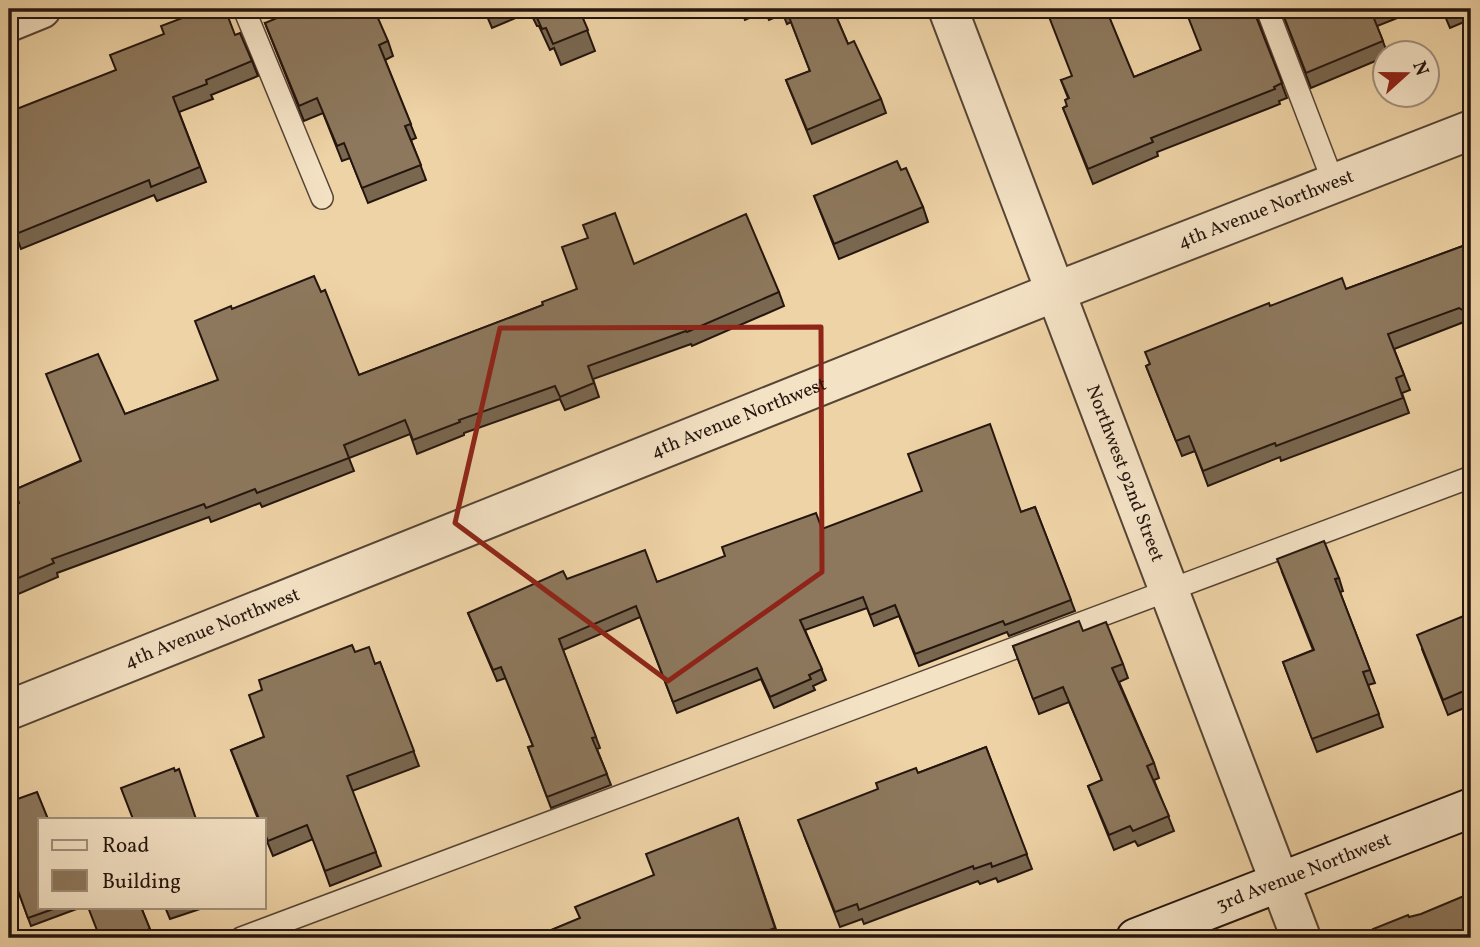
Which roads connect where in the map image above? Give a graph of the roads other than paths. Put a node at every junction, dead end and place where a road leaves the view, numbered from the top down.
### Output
1 (41, 9) edge
2 (244, 9) edge
3 (948, 9) edge
4 (1267, 9) edge
5 (9, 22) edge
6 (1471, 131) edge
7 (1334, 184) junction
8 (322, 198) dead end
9 (1055, 292) junction
10 (1471, 477) edge
11 (1170, 591) junction
12 (9, 710) edge
13 (1471, 808) edge
14 (1280, 882) junction
15 (241, 938) edge
16 (1136, 938) edge
17 (1301, 938) edge

1 - 5 street
2 - 8 lane
3 - 9 street, Northwest 92nd Street
4 - 7 lane
6 - 7 street, 4th Avenue Northwest
7 - 9 street, 4th Avenue Northwest
9 - 11 street, Northwest 92nd Street
9 - 12 street, 4th Avenue Northwest
10 - 11 lane
11 - 14 street, Northwest 92nd Street
11 - 15 lane
13 - 14 street, 3rd Avenue Northwest
14 - 16 street, 3rd Avenue Northwest
14 - 17 street, Northwest 92nd Street

